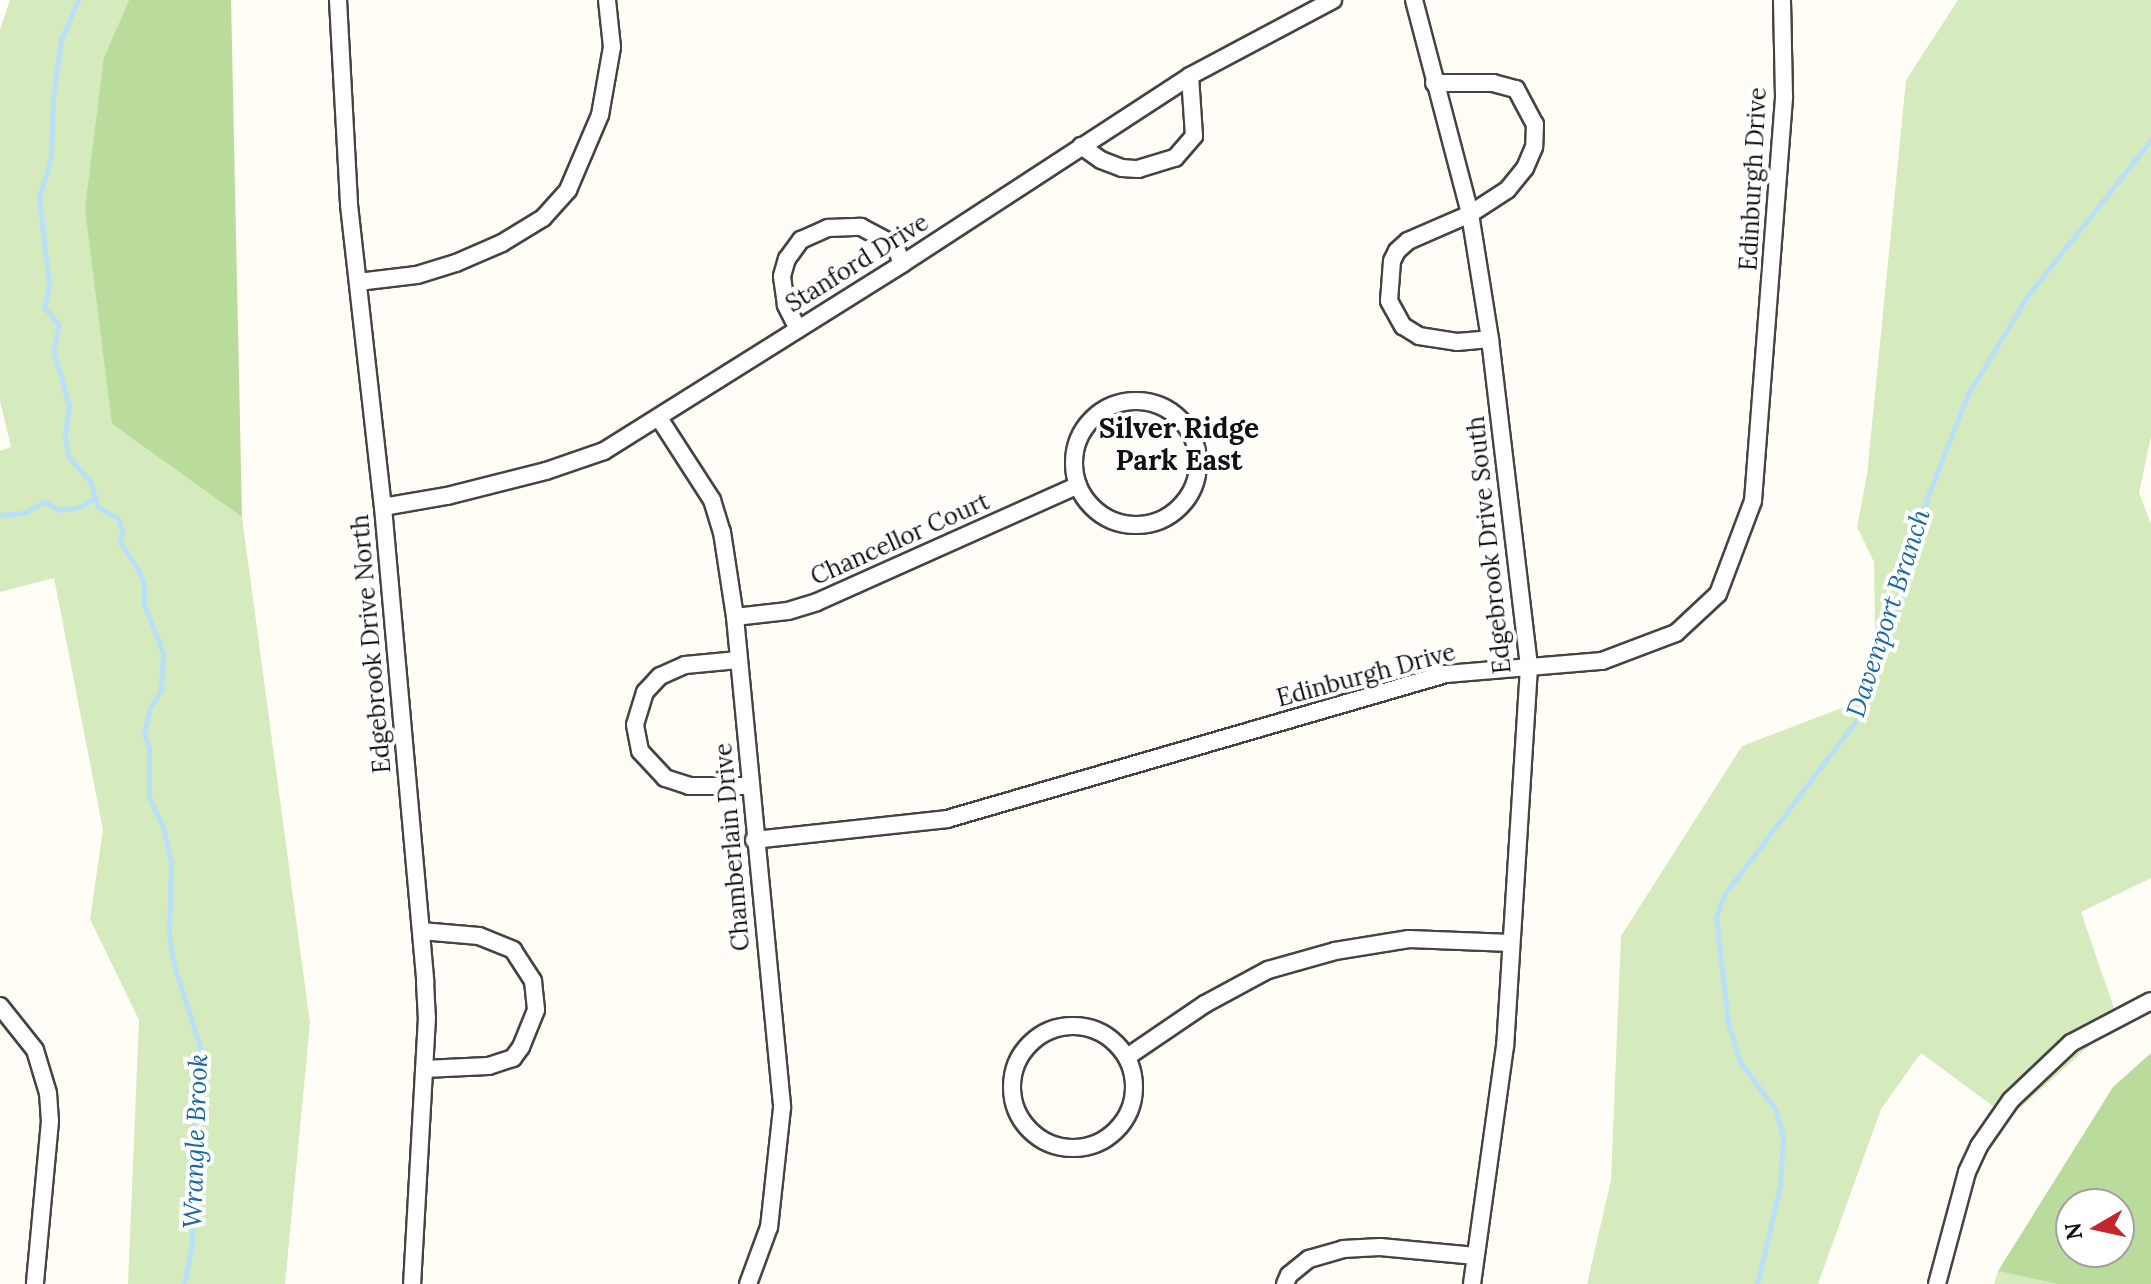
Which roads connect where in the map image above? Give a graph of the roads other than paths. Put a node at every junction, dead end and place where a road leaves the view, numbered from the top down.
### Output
1 (338, 0) edge
2 (607, 0) edge
3 (1333, 0) edge
4 (1414, 0) edge
5 (1782, 0) edge
6 (1190, 76) junction
7 (1434, 83) junction
8 (1081, 146) junction
9 (1470, 214) junction
10 (902, 264) junction
11 (358, 282) junction
12 (798, 329) junction
13 (1490, 339) junction
14 (659, 418) junction
15 (1078, 485) junction
16 (383, 507) junction
17 (735, 617) junction
18 (738, 660) junction
19 (1529, 667) junction
20 (750, 786) junction
21 (754, 840) junction
22 (421, 931) junction
23 (1511, 943) junction
24 (2151, 1001) edge
25 (0, 1006) edge
26 (1127, 1057) junction
27 (424, 1069) junction
28 (1476, 1256) junction
29 (35, 1284) edge
30 (412, 1284) edge
31 (748, 1284) edge
32 (1285, 1284) edge
33 (1472, 1284) edge
34 (1937, 1284) edge

1 - 11 street, Edgebrook Drive North
2 - 11 street
3 - 6 street, Stanford Drive
4 - 7 street, Edgebrook Drive South
5 - 19 street, Edinburgh Drive
6 - 8 street, Stanford Drive
6 - 8 street
7 - 9 street, Edgebrook Drive South
7 - 9 street
8 - 10 street, Stanford Drive
9 - 13 street, Edgebrook Drive South
9 - 13 street
10 - 12 street, Stanford Drive
10 - 12 street
11 - 16 street, Edgebrook Drive North
12 - 14 street, Stanford Drive
13 - 19 street, Edgebrook Drive South
14 - 16 street, Stanford Drive
14 - 17 street, Chamberlain Drive
15 - 15 street
15 - 17 street, Chancellor Court
16 - 22 street, Edgebrook Drive North
17 - 18 street, Chamberlain Drive
18 - 20 street, Chamberlain Drive
18 - 20 street
19 - 21 street, Edinburgh Drive
19 - 23 street, Edgebrook Drive South
20 - 21 street, Chamberlain Drive
21 - 31 street, Chamberlain Drive
22 - 27 street, Edgebrook Drive North
22 - 27 street
23 - 26 street
23 - 28 street, Edgebrook Drive South
24 - 34 street
25 - 29 street
26 - 26 street
27 - 30 street, Edgebrook Drive North
28 - 32 street
28 - 33 street, Edgebrook Drive South

